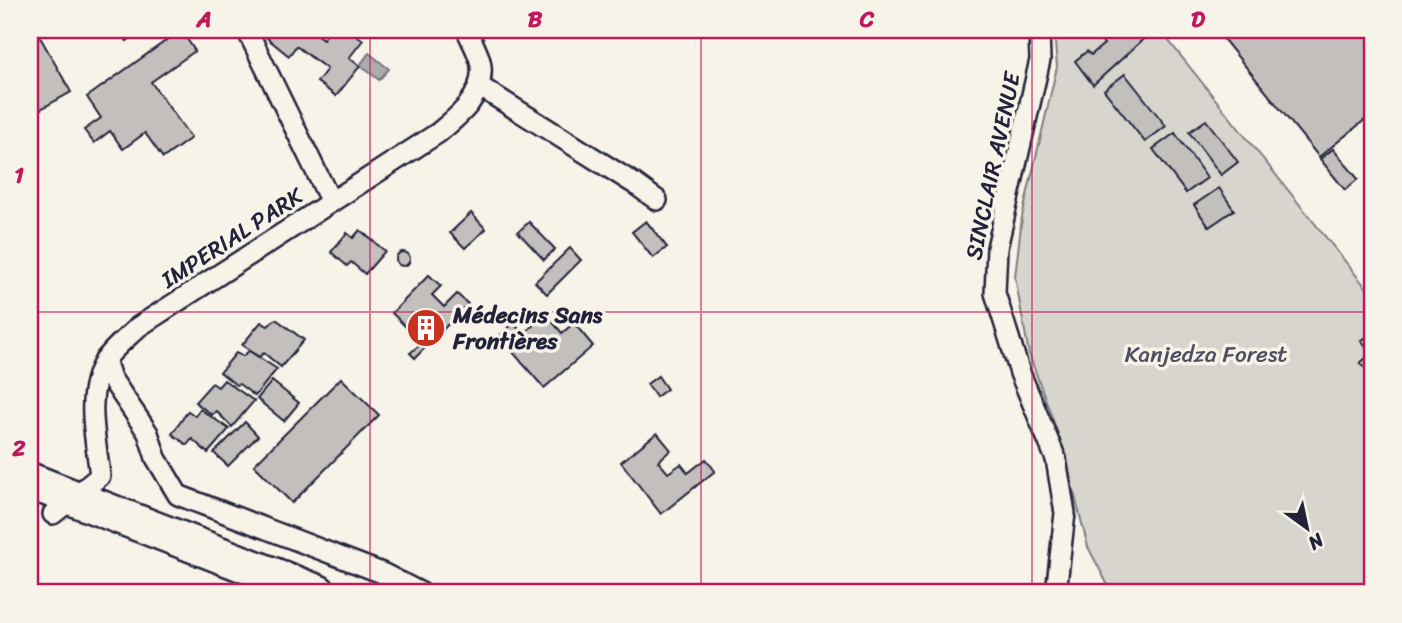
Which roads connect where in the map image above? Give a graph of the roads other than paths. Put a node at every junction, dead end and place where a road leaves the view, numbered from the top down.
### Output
1 (247, 30) edge
2 (467, 30) edge
3 (1039, 30) edge
4 (479, 86) junction
5 (657, 200) dead end
6 (331, 202) junction
7 (105, 360) junction
8 (30, 481) edge
9 (52, 505) edge
10 (278, 593) edge
11 (318, 593) edge
12 (421, 593) edge
13 (1056, 593) edge

1 - 6 street
2 - 4 street
3 - 13 street, SINCLAIR AVENUE
4 - 5 street
4 - 6 street, IMPERIAL PARK
6 - 7 street, IMPERIAL PARK
7 - 9 street, IMPERIAL PARK
7 - 12 street
8 - 9 highway
9 - 10 highway
9 - 11 highway

